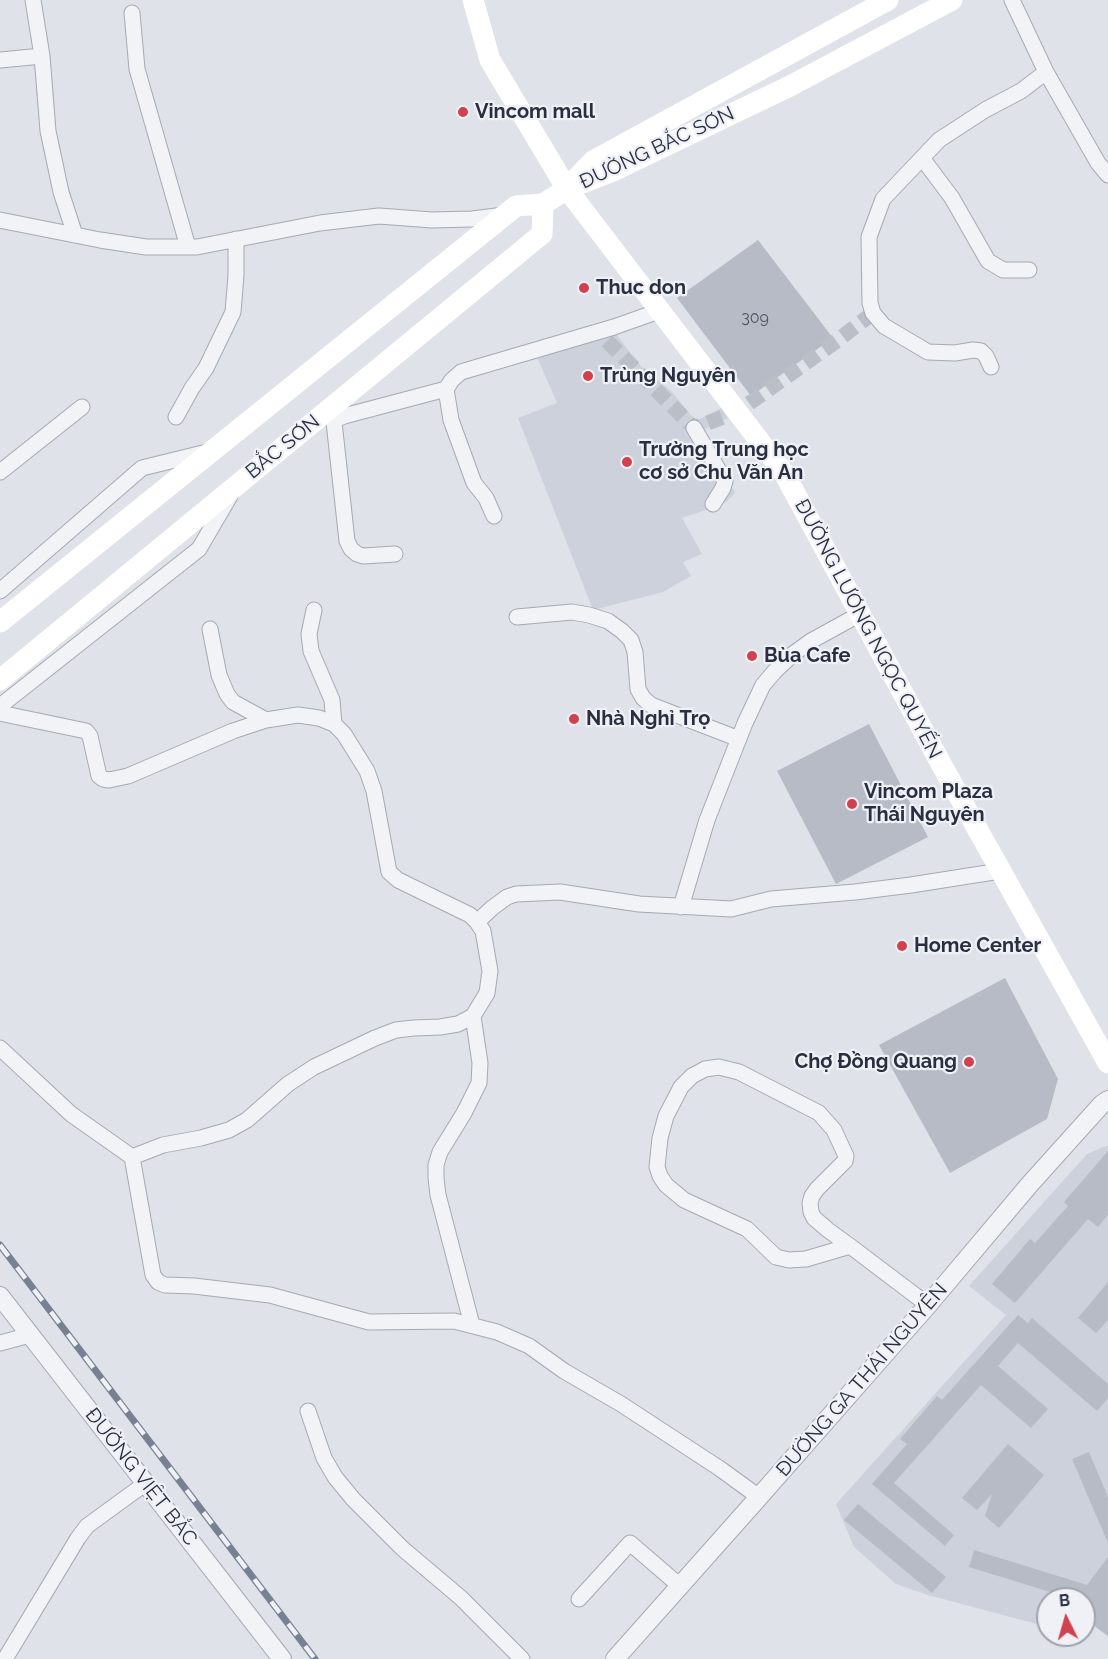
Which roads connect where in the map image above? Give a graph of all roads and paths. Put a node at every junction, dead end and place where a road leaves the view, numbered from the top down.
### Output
1 (33, 0) edge
2 (473, 0) edge
3 (888, 0) edge
4 (952, 0) edge
5 (1012, 0) edge
6 (132, 13) dead end
7 (42, 56) junction
8 (0, 60) edge
9 (1046, 72) junction
10 (922, 158) junction
11 (1108, 175) edge
12 (567, 189) junction
13 (543, 204) junction
14 (505, 214) junction
15 (0, 220) edge
16 (75, 235) junction
17 (236, 239) junction
18 (188, 247) junction
19 (1029, 270) dead end
20 (659, 311) junction
21 (991, 367) dead end
22 (446, 389) junction
23 (82, 407) dead end
24 (176, 417) dead end
25 (694, 428) dead end
26 (213, 450) junction
27 (0, 472) edge
28 (237, 485) junction
29 (714, 504) dead end
30 (494, 516) dead end
31 (395, 554) dead end
32 (0, 591) edge
33 (314, 610) dead end
34 (860, 614) junction
35 (517, 617) dead end
36 (0, 622) edge
37 (210, 629) dead end
38 (0, 680) edge
39 (0, 706) edge
40 (0, 713) edge
41 (266, 720) junction
42 (334, 724) junction
43 (739, 740) junction
44 (1000, 871) junction
45 (681, 908) junction
46 (477, 922) junction
47 (473, 1016) junction
48 (0, 1048) edge
49 (1108, 1063) edge
50 (1108, 1100) edge
51 (132, 1157) junction
52 (850, 1246) junction
53 (0, 1296) edge
54 (928, 1305) junction
55 (472, 1325) junction
56 (30, 1335) junction
57 (0, 1343) edge
58 (308, 1411) dead end
59 (146, 1483) junction
60 (759, 1497) junction
61 (680, 1586) junction
62 (579, 1599) dead end
63 (4, 1659) edge
64 (282, 1659) edge
65 (522, 1659) edge
66 (615, 1659) edge

1 - 7 street
2 - 12 main road, ĐƯỜNG LƯƠNG NGỌC QUYẾN
3 - 12 main road, ĐƯỜNG BẮC SƠN
4 - 12 main road, ĐƯỜNG BẮC SƠN
5 - 9 street
6 - 18 street
7 - 8 street
7 - 16 street
9 - 10 street
9 - 11 street
10 - 19 street
10 - 21 street
12 - 13 main road
12 - 20 main road, ĐƯỜNG LƯƠNG NGỌC QUYẾN
13 - 14 main road
13 - 28 main road, BẮC SƠN
14 - 17 street
14 - 26 main road
15 - 16 street
16 - 18 street
17 - 18 street
17 - 24 street
20 - 22 street
20 - 34 main road, ĐƯỜNG LƯƠNG NGỌC QUYẾN
22 - 30 street
22 - 31 street
23 - 27 street
25 - 29 street
26 - 32 street
26 - 36 main road
28 - 38 main road, BẮC SƠN
28 - 39 street
33 - 42 street
34 - 43 street
34 - 44 main road, ĐƯỜNG LƯƠNG NGỌC QUYẾN
35 - 43 street
37 - 41 street
40 - 41 street
41 - 42 street
42 - 46 street
43 - 45 street
44 - 45 street
44 - 49 main road, ĐƯỜNG LƯƠNG NGỌC QUYẾN
45 - 46 street
46 - 47 street
47 - 51 street
47 - 55 street
48 - 51 street
50 - 54 street, ĐƯỜNG GA THÁI NGUYÊN
51 - 55 street
52 - 52 street
52 - 54 street
53 - 56 street, ĐƯỜNG VIỆT BẮC
54 - 60 street, ĐƯỜNG GA THÁI NGUYÊN
55 - 60 street
56 - 57 street
56 - 59 street, ĐƯỜNG VIỆT BẮC
58 - 65 street
59 - 63 street
59 - 64 street, ĐƯỜNG VIỆT BẮC
60 - 61 street, ĐƯỜNG GA THÁI NGUYÊN
61 - 62 street
61 - 66 street, ĐƯỜNG GA THÁI NGUYÊN

